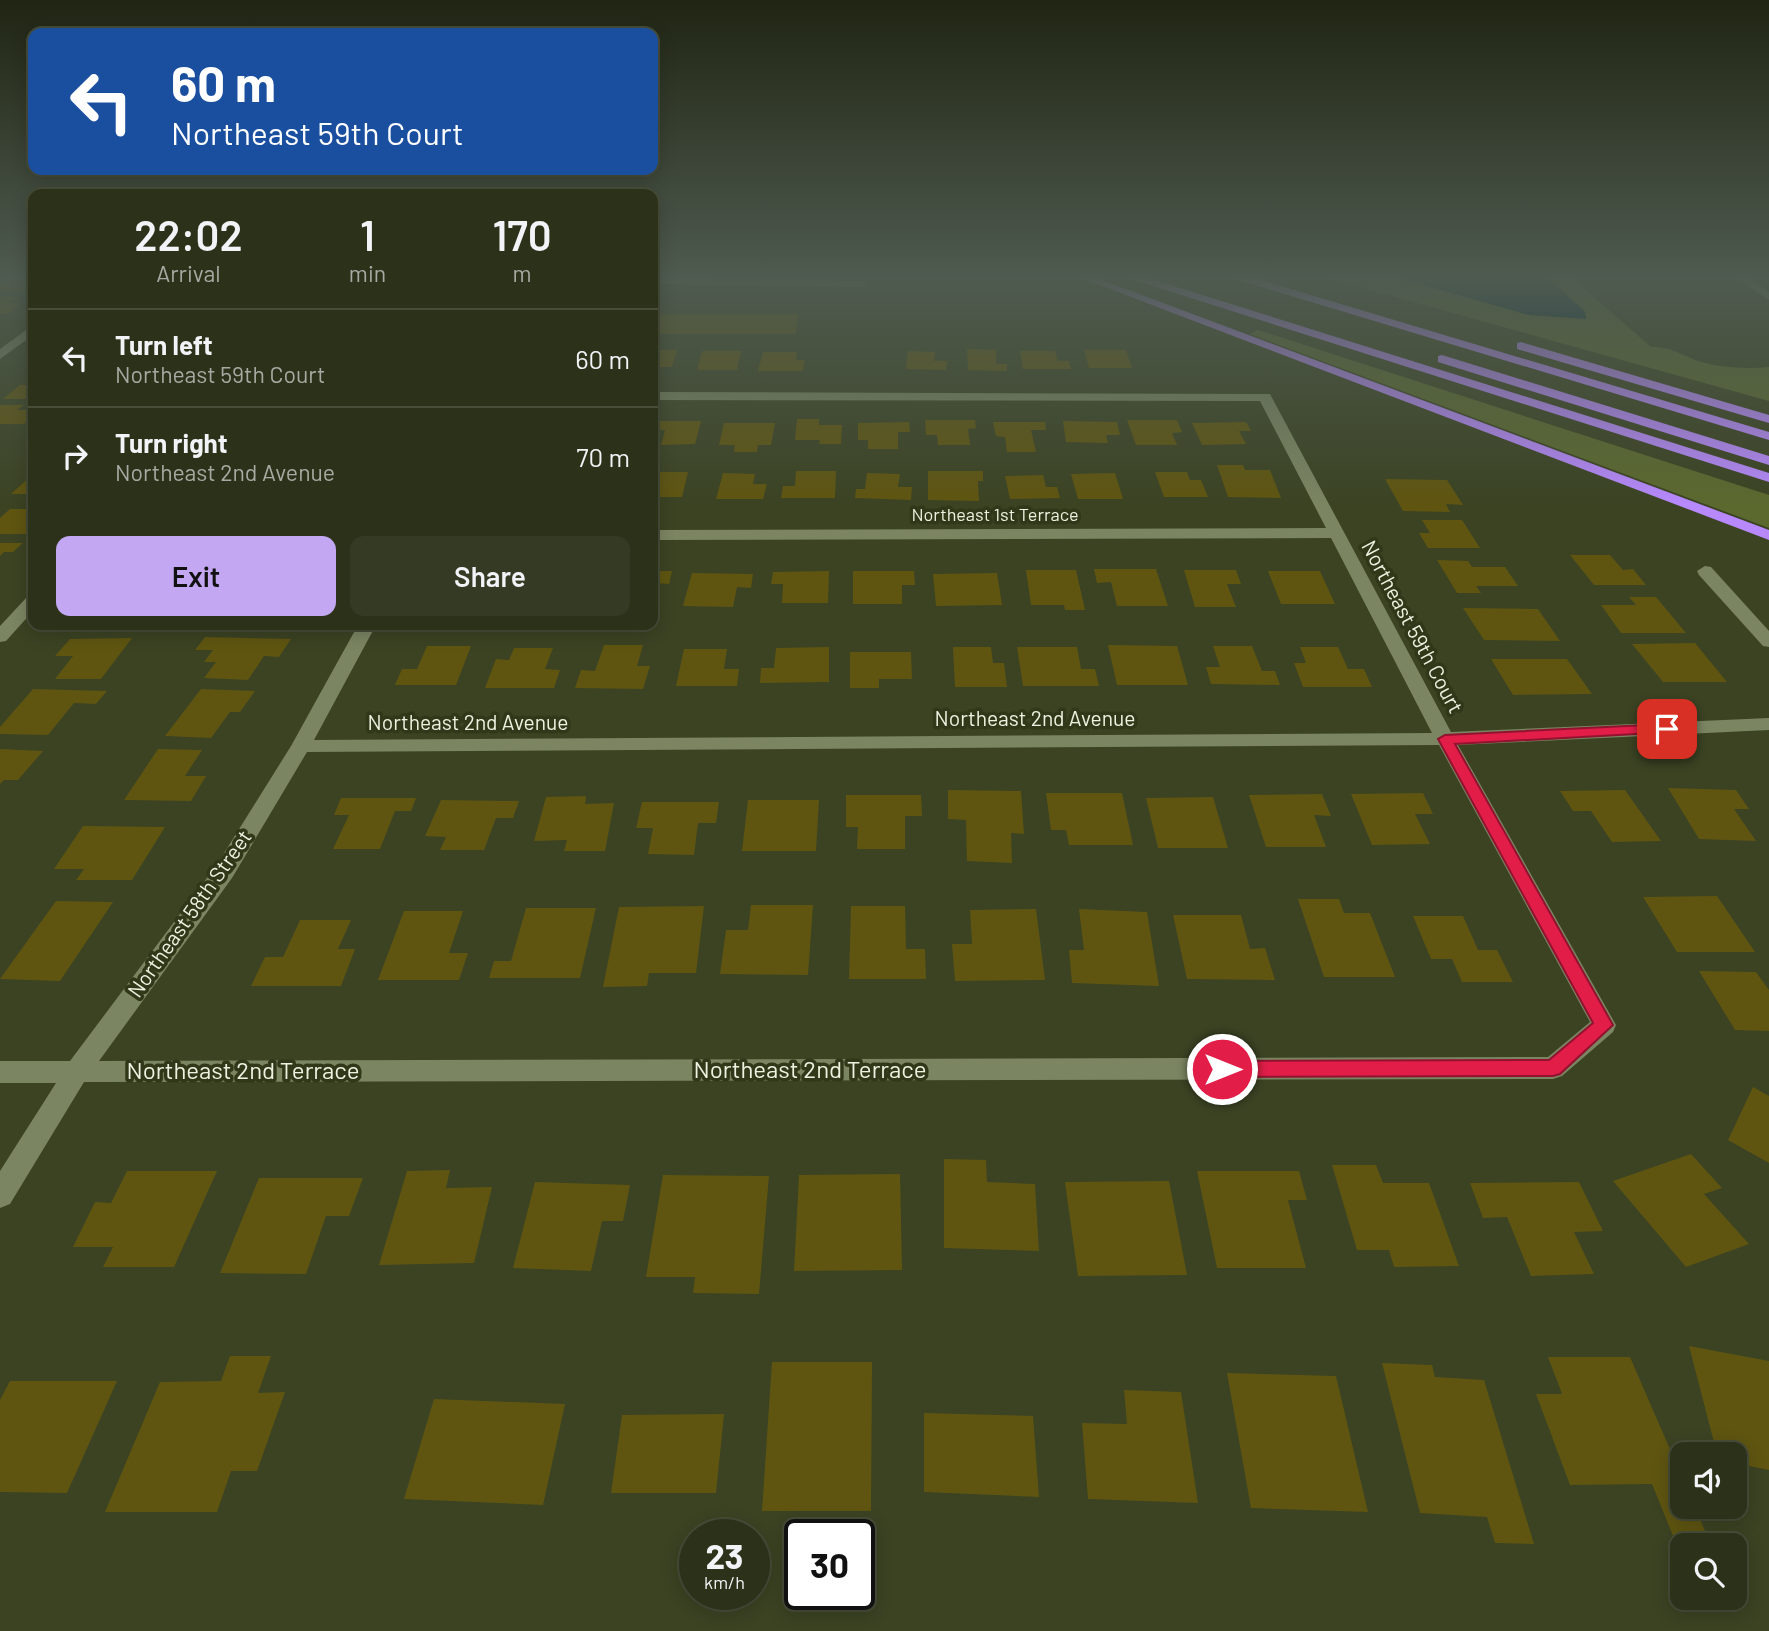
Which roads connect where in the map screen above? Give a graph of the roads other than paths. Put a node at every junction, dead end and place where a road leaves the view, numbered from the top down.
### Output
1 (1284, 352) edge
2 (1372, 352) edge
3 (1490, 352) edge
4 (1543, 352) edge
5 (1424, 354) dead end
6 (658, 396) edge
7 (1769, 419) edge
8 (1769, 436) edge
9 (1769, 461) edge
10 (1769, 478) edge
11 (1337, 533) junction
12 (658, 535) edge
13 (1769, 535) edge
14 (1705, 571) dead end
15 (28, 606) edge
16 (364, 630) edge
17 (0, 637) edge
18 (1769, 642) edge
19 (1769, 724) edge
20 (1445, 739) junction
21 (301, 746) junction
22 (1604, 1025) joint
23 (77, 1071) junction
24 (0, 1072) edge
25 (0, 1195) edge

1 - 13 highway
2 - 10 highway
3 - 8 highway
4 - 7 highway
5 - 9 highway
6 - 11 street, Northeast 59th Court
11 - 12 street, Northeast 1st Terrace
11 - 20 street, Northeast 59th Court
14 - 18 street
15 - 17 street
16 - 21 street, Northeast 58th Street
19 - 20 street, Northeast 2nd Avenue
20 - 21 street, Northeast 2nd Avenue
20 - 22 street, Northeast 59th Court
21 - 23 street, Northeast 58th Street
22 - 23 street, Northeast 2nd Terrace
23 - 24 street, Northeast 2nd Terrace
23 - 25 street, Northeast 58th Street

